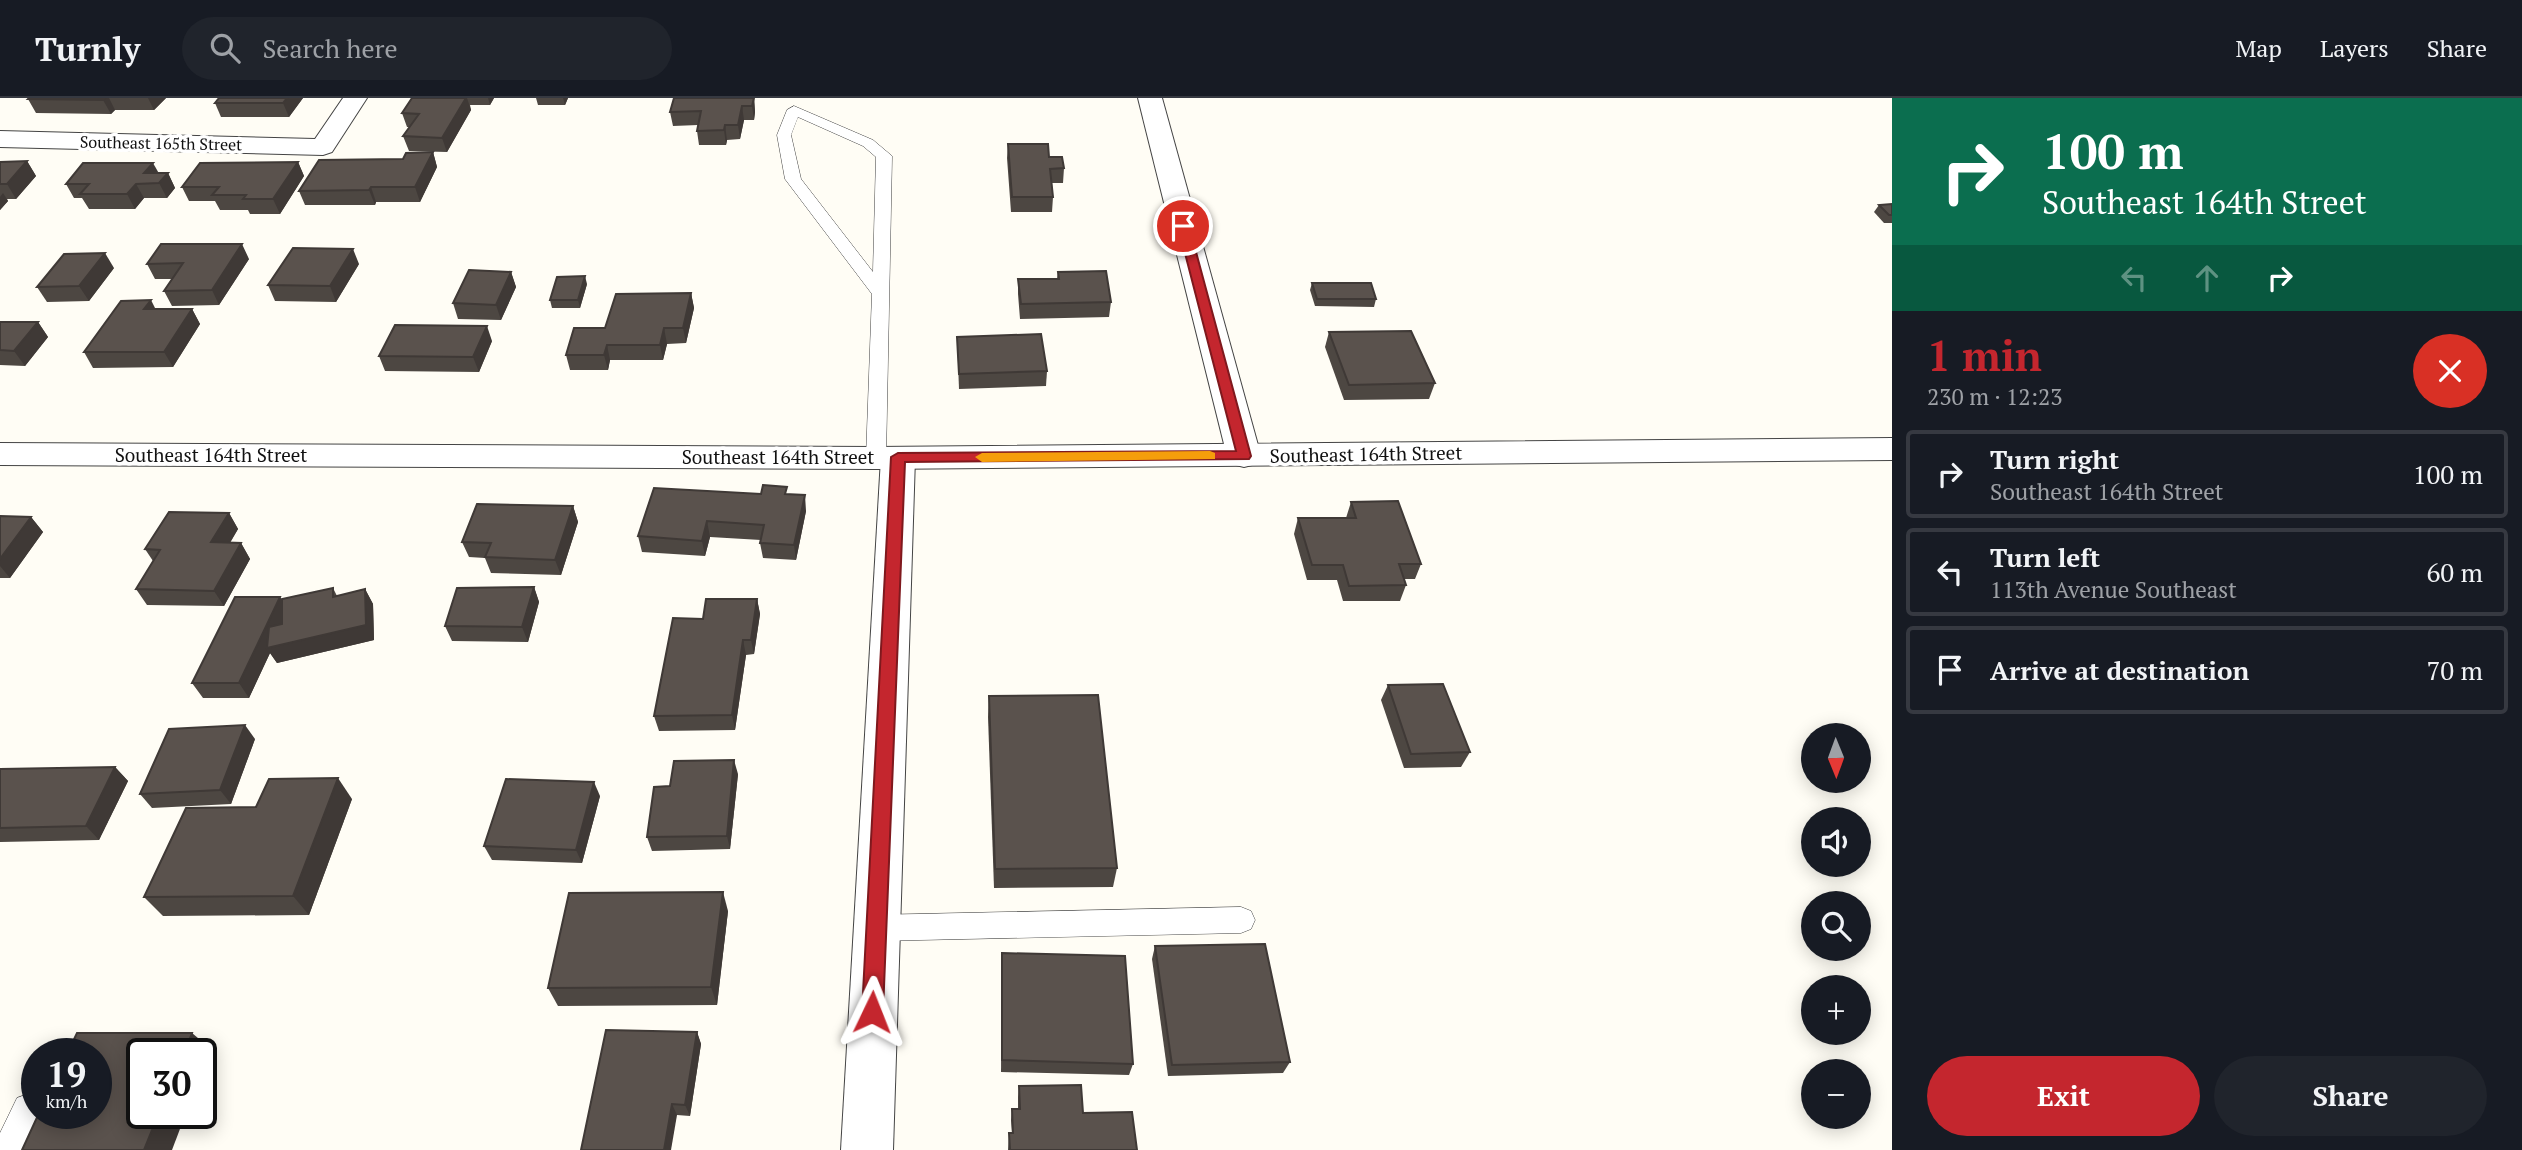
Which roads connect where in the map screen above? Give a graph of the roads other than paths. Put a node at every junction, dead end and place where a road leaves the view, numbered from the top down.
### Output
1 (355, 98) edge
2 (1150, 98) edge
3 (0, 139) edge
4 (881, 294) junction
5 (1892, 449) edge
6 (0, 454) edge
7 (1244, 456) junction
8 (887, 458) junction
9 (1241, 920) dead end
10 (876, 928) junction
11 (21, 1123) edge
12 (8, 1150) edge
13 (867, 1150) edge

1 - 3 street, Southeast 165th Street
2 - 7 street
4 - 4 lane
4 - 8 lane
5 - 7 street, Southeast 164th Street
6 - 8 street, Southeast 164th Street
7 - 8 street, Southeast 164th Street
8 - 10 street
9 - 10 lane
10 - 13 street
11 - 12 lane

